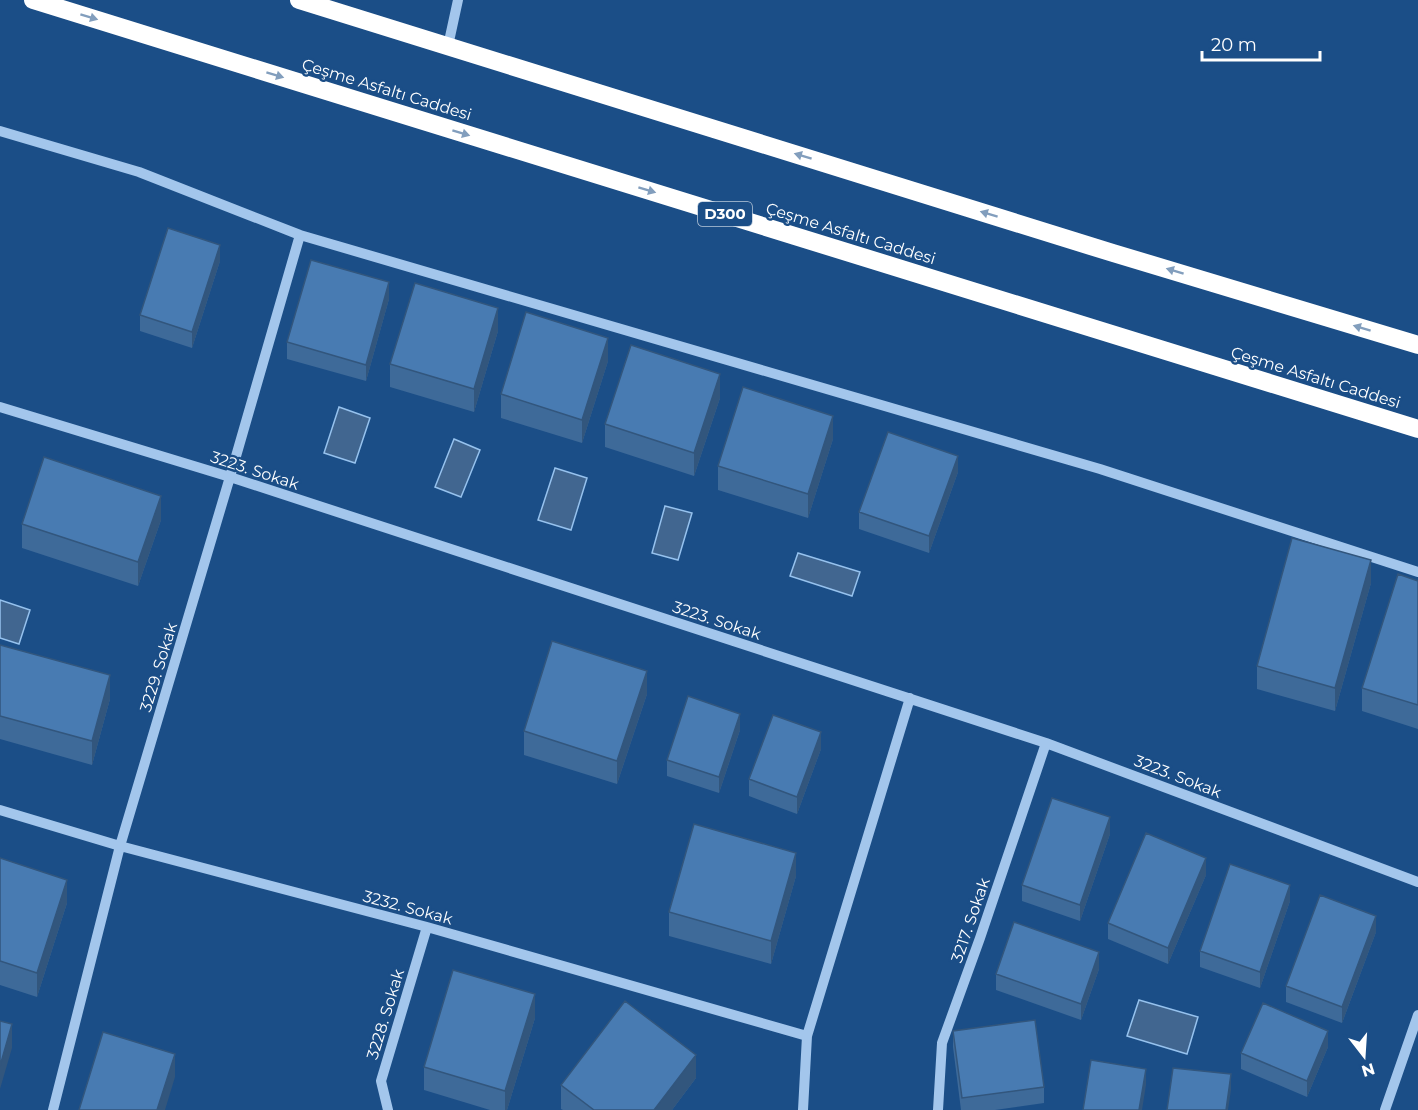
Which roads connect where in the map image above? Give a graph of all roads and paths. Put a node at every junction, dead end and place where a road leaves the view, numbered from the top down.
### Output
1 (33, 0) edge
2 (299, 0) edge
3 (458, 0) edge
4 (448, 46) junction
5 (0, 131) edge
6 (300, 235) junction
7 (1418, 345) edge
8 (0, 407) edge
9 (1418, 429) edge
10 (230, 477) junction
11 (1418, 572) edge
12 (910, 698) junction
13 (1046, 743) junction
14 (0, 810) edge
15 (120, 846) junction
16 (1418, 882) edge
17 (427, 927) junction
18 (1418, 1015) edge
19 (807, 1036) junction
20 (53, 1110) edge
21 (388, 1110) edge
22 (802, 1110) edge
23 (938, 1110) edge
24 (1385, 1110) edge

1 -> 9 highway, Çeşme Asfaltı Caddesi / D300
2 - 4 highway
3 - 4 street
7 -> 4 highway
5 - 6 street
6 - 10 street, 3229. Sokak
6 - 11 street
8 - 10 street, 3223. Sokak
10 - 12 street, 3223. Sokak
10 - 15 street, 3229. Sokak
12 - 13 street, 3223. Sokak
12 - 19 street
13 - 16 street, 3223. Sokak
13 - 23 street, 3217. Sokak
14 - 15 street, 3232. Sokak
15 - 17 street, 3232. Sokak
15 - 20 street, 3229. Sokak
17 - 19 street, 3232. Sokak
17 - 21 street, 3228. Sokak
18 - 24 street
19 - 22 street

